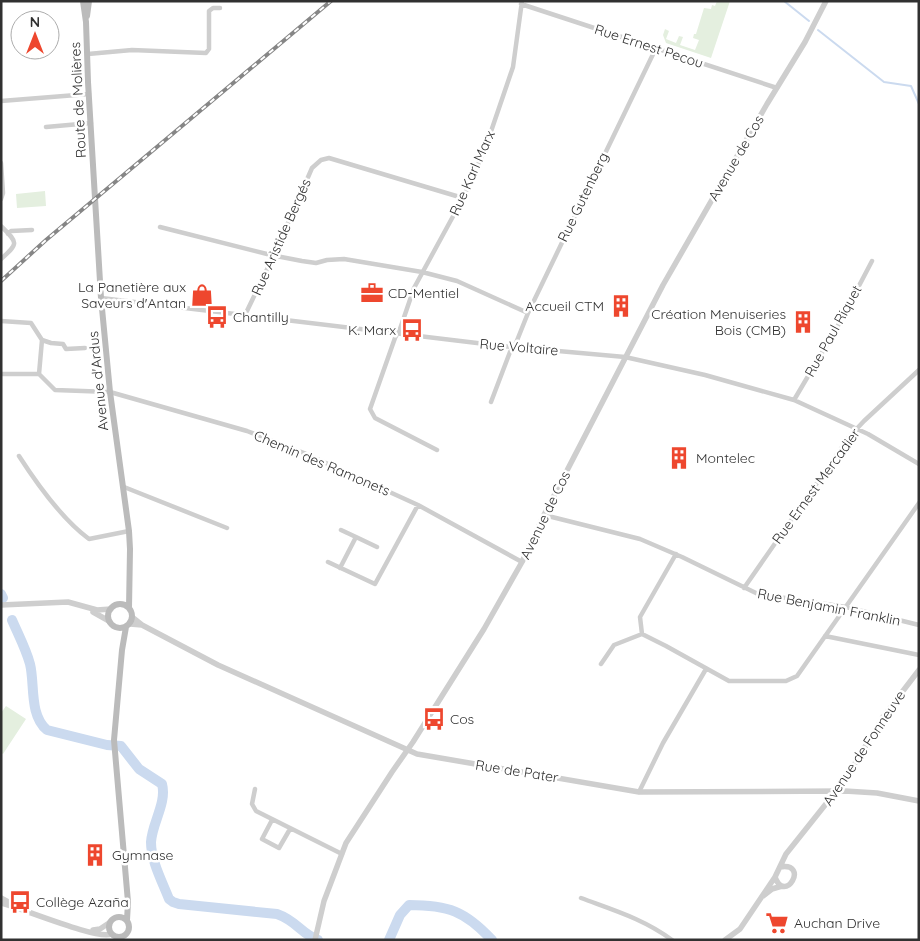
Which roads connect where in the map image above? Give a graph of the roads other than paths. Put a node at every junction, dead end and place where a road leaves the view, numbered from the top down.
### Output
1 (83, 1) edge
2 (89, 1) edge
3 (826, 1) edge
4 (521, 3) edge
5 (220, 8) dead end
6 (86, 22) junction
7 (656, 48) junction
8 (88, 54) junction
9 (777, 88) junction
10 (89, 94) junction
11 (1, 101) edge
12 (91, 123) junction
13 (46, 127) dead end
14 (1, 163) edge
15 (94, 176) joint
16 (463, 198) junction
17 (1, 199) edge
18 (1, 226) edge
19 (160, 227) dead end
20 (32, 230) dead end
21 (8, 234) junction
22 (274, 256) junction
23 (1, 259) edge
24 (872, 261) dead end
25 (422, 272) junction
26 (101, 298) junction
27 (528, 314) junction
28 (245, 315) junction
29 (1, 322) edge
30 (397, 334) junction
31 (42, 340) junction
32 (513, 347) junction
33 (85, 348) dead end
34 (625, 357) junction
35 (919, 370) edge
36 (1, 374) edge
37 (39, 374) junction
38 (110, 392) junction
39 (794, 400) junction
40 (491, 402) dead end
41 (856, 429) junction
42 (437, 450) dead end
43 (19, 456) dead end
44 (919, 464) edge
45 (124, 487) junction
46 (919, 503) edge
47 (418, 505) junction
48 (544, 514) junction
49 (227, 528) dead end
50 (342, 530) dead end
51 (129, 531) junction
52 (356, 537) junction
53 (377, 547) dead end
54 (676, 554) junction
55 (328, 562) dead end
56 (522, 562) junction
57 (340, 568) junction
58 (128, 582) junction
59 (744, 588) junction
60 (120, 604) junction
61 (1, 605) edge
62 (82, 607) junction
63 (846, 607) junction
64 (129, 608) junction
65 (111, 609) junction
66 (109, 621) junction
67 (129, 623) junction
68 (919, 625) edge
69 (116, 627) junction
70 (642, 634) junction
71 (825, 636) junction
72 (122, 650) junction
73 (919, 655) edge
74 (601, 664) dead end
75 (706, 669) junction
76 (919, 670) edge
77 (408, 750) junction
78 (254, 788) dead end
79 (837, 791) junction
80 (639, 792) junction
81 (919, 801) edge
82 (272, 820) junction
83 (290, 829) junction
84 (790, 849) junction
85 (342, 854) junction
86 (780, 867) junction
87 (792, 869) junction
88 (775, 877) junction
89 (782, 886) junction
90 (1, 898) edge
91 (126, 898) junction
92 (581, 898) dead end
93 (760, 899) junction
94 (1, 903) edge
95 (16, 907) junction
96 (114, 917) junction
97 (127, 920) junction
98 (109, 923) junction
99 (82, 929) junction
100 (129, 929) junction
101 (117, 937) edge
102 (315, 937) edge
103 (129, 940) edge
104 (672, 940) edge
105 (725, 940) edge

1 - 6 main road, Route de Molières
2 - 6 main road, Route de Molières
3 - 9 street, Avenue de Cos
4 - 7 street, Rue Ernest Pecou
4 - 16 street, Rue Karl Marx
5 - 8 street
6 - 8 main road, Route de Molières
7 - 9 street, Rue Ernest Pecou
7 - 27 street, Rue Gutenberg
8 - 10 main road, Route de Molières
9 - 34 street, Avenue de Cos
10 - 11 street
10 - 12 main road, Route de Molières
12 - 13 street
12 - 15 main road, Route de Molières
14 - 17 street
15 - 26 main road, Avenue d'Ardus
16 - 22 street, Rue Aristide Bergés
16 - 25 street, Rue Karl Marx
18 - 21 street
19 - 22 street
20 - 21 street
21 - 23 street
22 - 25 street
22 - 28 street, Rue Aristide Bergés
24 - 39 street, Rue Paul Riquet
25 - 27 street
25 - 30 street, Rue Karl Marx
26 - 28 street, Rue Voltaire
26 - 38 main road, Avenue d'Ardus
27 - 32 street, Rue Gutenberg
28 - 30 street, Rue Voltaire
29 - 31 street
30 - 32 street, Rue Voltaire
30 - 42 street, Rue Karl Marx
31 - 33 street
31 - 37 street
32 - 34 street, Rue Voltaire
32 - 40 street, Rue Gutenberg
34 - 39 street, Rue Voltaire
34 - 48 street, Avenue de Cos
35 - 41 street, Rue Ernest Mercadier
36 - 37 street
37 - 38 street, Chemin des Ramonets
38 - 45 main road, Avenue d'Ardus
38 - 47 street, Chemin des Ramonets
39 - 41 street, Rue Voltaire
41 - 44 street, Rue Voltaire
41 - 59 street, Rue Ernest Mercadier
43 - 51 street
45 - 49 street
45 - 51 main road, Avenue d'Ardus
46 - 63 street
47 - 56 street, Chemin des Ramonets
47 - 57 street
48 - 54 street, Rue Benjamin Franklin
48 - 56 street, Avenue de Cos
50 - 52 street
51 - 58 main road, Avenue d'Ardus
52 - 53 street
52 - 57 street
54 - 59 street, Rue Benjamin Franklin
54 - 70 street
55 - 57 street
56 - 77 street, Avenue de Cos
58 - 60 main road, Avenue d'Ardus
58 - 64 main road, Avenue d'Ardus
59 - 63 street, Rue Benjamin Franklin
60 - 64 main road
60 - 65 main road
61 - 62 street
62 - 65 street
62 - 66 street
63 - 68 street, Rue Benjamin Franklin
63 - 71 street
64 - 67 main road
65 - 66 main road
66 - 69 main road
67 - 69 main road
67 - 72 main road
67 - 77 street, Rue de Pater
69 - 72 main road
70 - 74 street
70 - 75 street
71 - 73 street
71 - 75 street
72 - 91 main road
75 - 80 street
76 - 79 street, Avenue de Fonneuve
77 - 80 street, Rue de Pater
77 - 85 street, Avenue de Cos
78 - 82 street
79 - 80 street, Rue de Pater
79 - 81 street, Rue de Pater
79 - 84 street, Avenue de Fonneuve
82 - 83 street
82 - 83 street
83 - 85 street
84 - 86 street, Avenue de Fonneuve
84 - 87 street
85 - 102 street, Avenue de Cos
86 - 87 street
86 - 88 street, Avenue de Fonneuve
87 - 89 street, Avenue de Fonneuve
88 - 89 street
88 - 93 street, Avenue de Fonneuve
89 - 93 street, Avenue de Fonneuve
90 - 95 street
91 - 96 main road
91 - 97 main road
92 - 104 street
93 - 105 street, Avenue de Fonneuve
94 - 95 street
95 - 99 street
96 - 97 main road
96 - 98 main road
97 - 100 main road
98 - 99 street
98 - 101 main road
99 - 101 street
100 - 101 main road
100 - 103 main road

